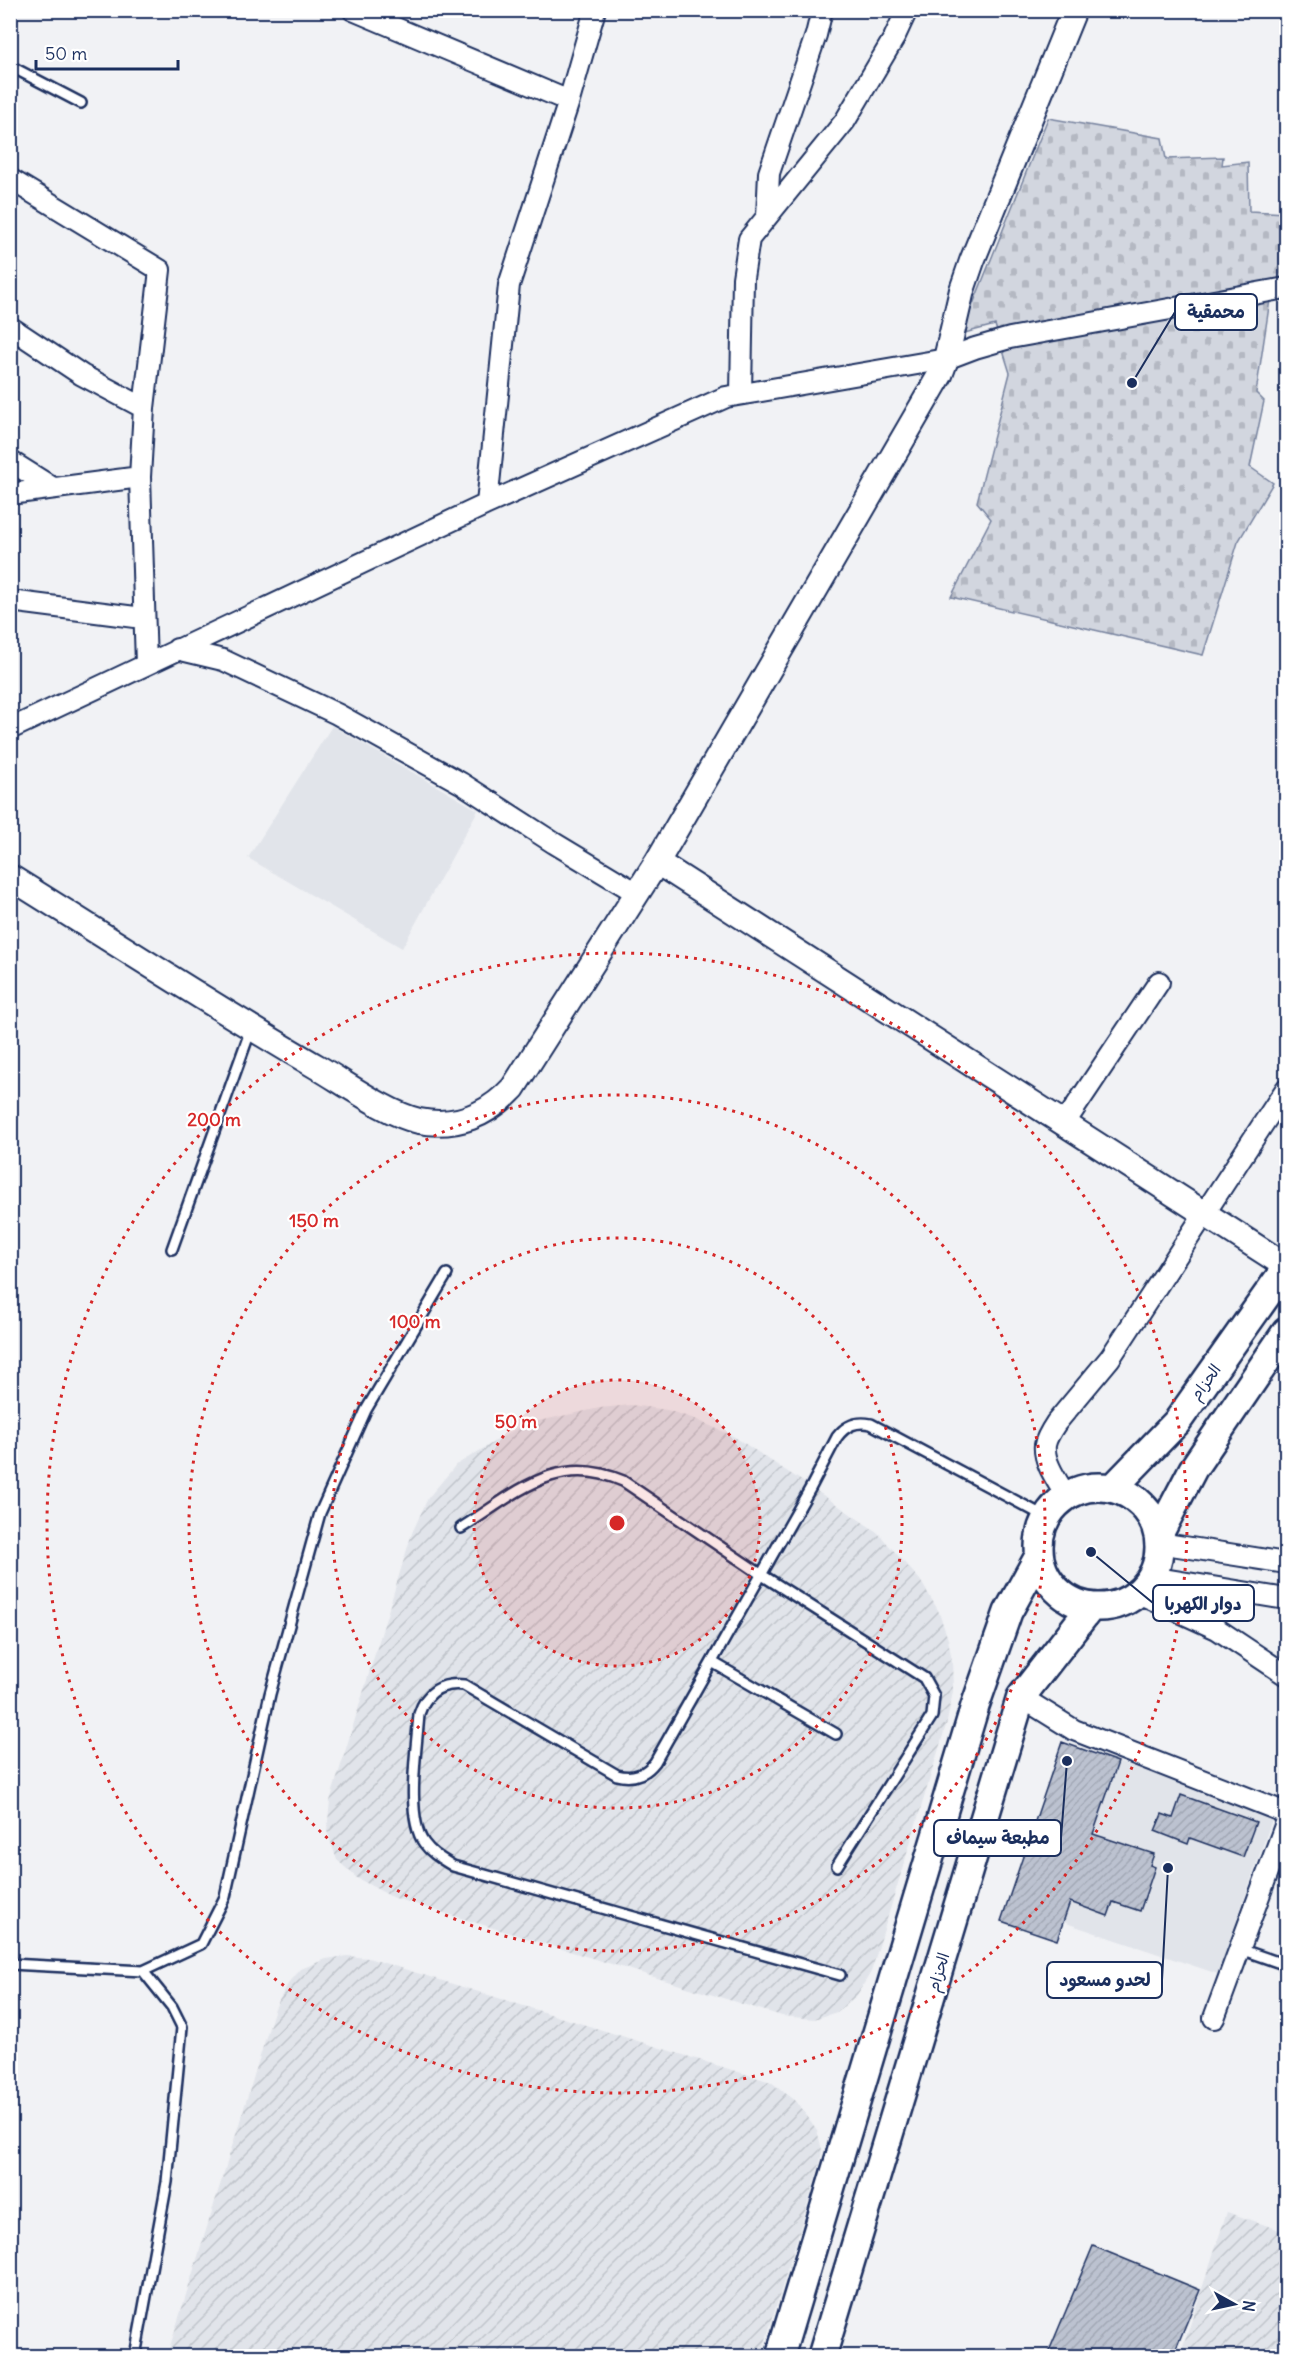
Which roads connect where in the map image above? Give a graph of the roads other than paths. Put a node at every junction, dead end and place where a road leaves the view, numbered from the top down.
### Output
1 (353, 10) edge
2 (596, 10) edge
3 (822, 10) edge
4 (907, 10) edge
5 (1074, 10) edge
6 (10, 66) edge
7 (569, 101) junction
8 (81, 103) dead end
9 (10, 179) edge
10 (767, 217) junction
11 (1283, 292) edge
12 (10, 327) edge
13 (946, 359) junction
14 (741, 394) junction
15 (144, 408) junction
16 (10, 461) edge
17 (140, 477) junction
18 (53, 488) junction
19 (10, 494) edge
20 (487, 504) junction
21 (10, 602) edge
22 (143, 618) junction
23 (177, 649) junction
24 (146, 664) junction
25 (10, 729) edge
26 (657, 862) junction
27 (10, 877) edge
28 (637, 893) junction
29 (1159, 982) dead end
30 (251, 1029) junction
31 (1287, 1089) edge
32 (1064, 1124) junction
33 (1205, 1214) junction
34 (172, 1249) dead end
35 (1287, 1267) edge
36 (447, 1274) dead end
37 (1287, 1332) edge
38 (1113, 1488) junction
39 (1066, 1496) junction
40 (1046, 1517) junction
41 (461, 1528) dead end
42 (1158, 1539) junction
43 (1039, 1556) junction
44 (1287, 1563) edge
45 (762, 1575) junction
46 (1145, 1585) junction
47 (1287, 1599) edge
48 (1091, 1607) junction
49 (712, 1662) junction
50 (1287, 1675) edge
51 (1020, 1697) junction
52 (836, 1734) dead end
53 (1287, 1813) edge
54 (1287, 1823) edge
55 (837, 1866) dead end
56 (1240, 1949) junction
57 (10, 1964) edge
58 (1287, 1965) edge
59 (143, 1971) junction
60 (840, 1975) dead end
61 (1214, 2018) dead end
62 (135, 2356) edge
63 (780, 2356) edge
64 (822, 2356) edge

1 - 7 street
2 - 7 street
3 - 10 street
4 - 10 street
5 - 13 street
6 - 8 lane
7 - 20 street
9 - 15 street
10 - 14 street
11 - 13 street
12 - 15 street
13 - 14 street
13 - 26 street
14 - 20 street
15 - 17 street
16 - 18 street
17 - 18 street
17 - 22 street
18 - 19 street
20 - 23 street
21 - 22 street
22 - 24 street
23 - 24 street
23 - 28 street
24 - 25 street
26 - 28 street
26 - 32 street
27 - 30 street
28 - 30 street
29 - 32 street
30 - 34 lane
31 - 33 street
32 - 33 street
33 - 35 street
33 - 39 street
35 - 38 main road, الحزام
36 - 59 lane
37 - 42 main road
38 - 39 main road
38 - 42 main road
39 - 40 main road
40 - 43 main road
40 - 45 lane
41 - 45 lane
42 - 44 street
42 - 46 main road
43 - 48 main road
43 - 63 main road
45 - 49 lane
45 - 55 lane
46 - 47 street
46 - 48 main road
46 - 50 street
48 - 51 main road, الحزام
49 - 52 lane
49 - 60 lane
51 - 53 street
51 - 64 main road, الحزام
54 - 56 street
56 - 58 lane
56 - 61 street
57 - 59 lane
59 - 62 lane

